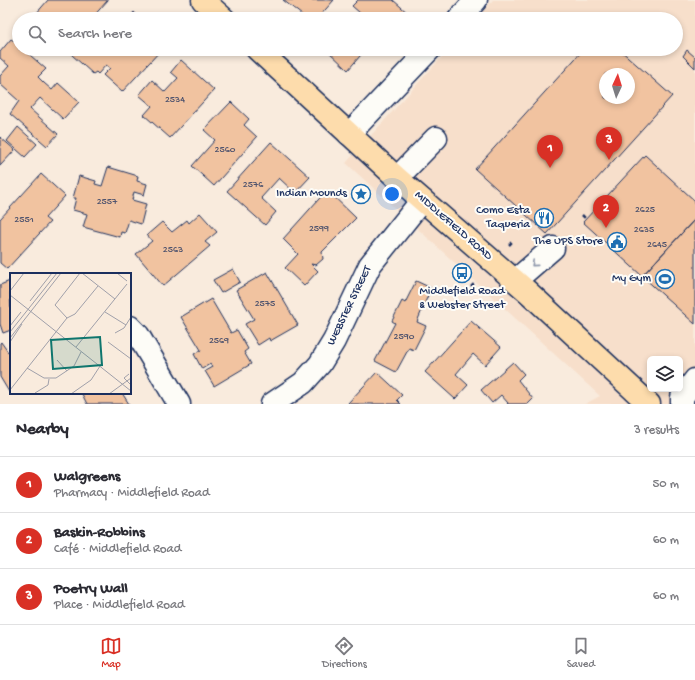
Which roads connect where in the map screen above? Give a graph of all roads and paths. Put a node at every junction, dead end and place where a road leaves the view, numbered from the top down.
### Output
1 (203, 0) edge
2 (476, 0) edge
3 (216, 12) edge
4 (465, 12) edge
5 (265, 56) edge
6 (423, 56) edge
7 (349, 134) junction
8 (436, 138) dead end
9 (397, 178) junction
10 (422, 200) junction
11 (582, 215) dead end
12 (586, 219) dead end
13 (512, 241) dead end
14 (509, 245) dead end
15 (553, 248) dead end
16 (516, 280) junction
17 (474, 284) dead end
18 (471, 287) dead end
19 (131, 328) edge
20 (695, 380) edge
21 (179, 404) edge
22 (272, 404) edge
23 (649, 404) edge
24 (682, 404) edge

1 - 3 main road
2 - 4 street
5 - 7 main road, MIDDLEFIELD ROAD
6 - 7 street
7 - 9 main road, MIDDLEFIELD ROAD
8 - 9 street
9 - 10 main road, MIDDLEFIELD ROAD
10 - 16 main road, MIDDLEFIELD ROAD
10 - 22 street, WEBSTER STREET
11 - 12 path
13 - 14 path
15 -> 16 street
16 - 23 main road, MIDDLEFIELD ROAD
17 - 18 path
19 - 21 street
20 - 24 street

